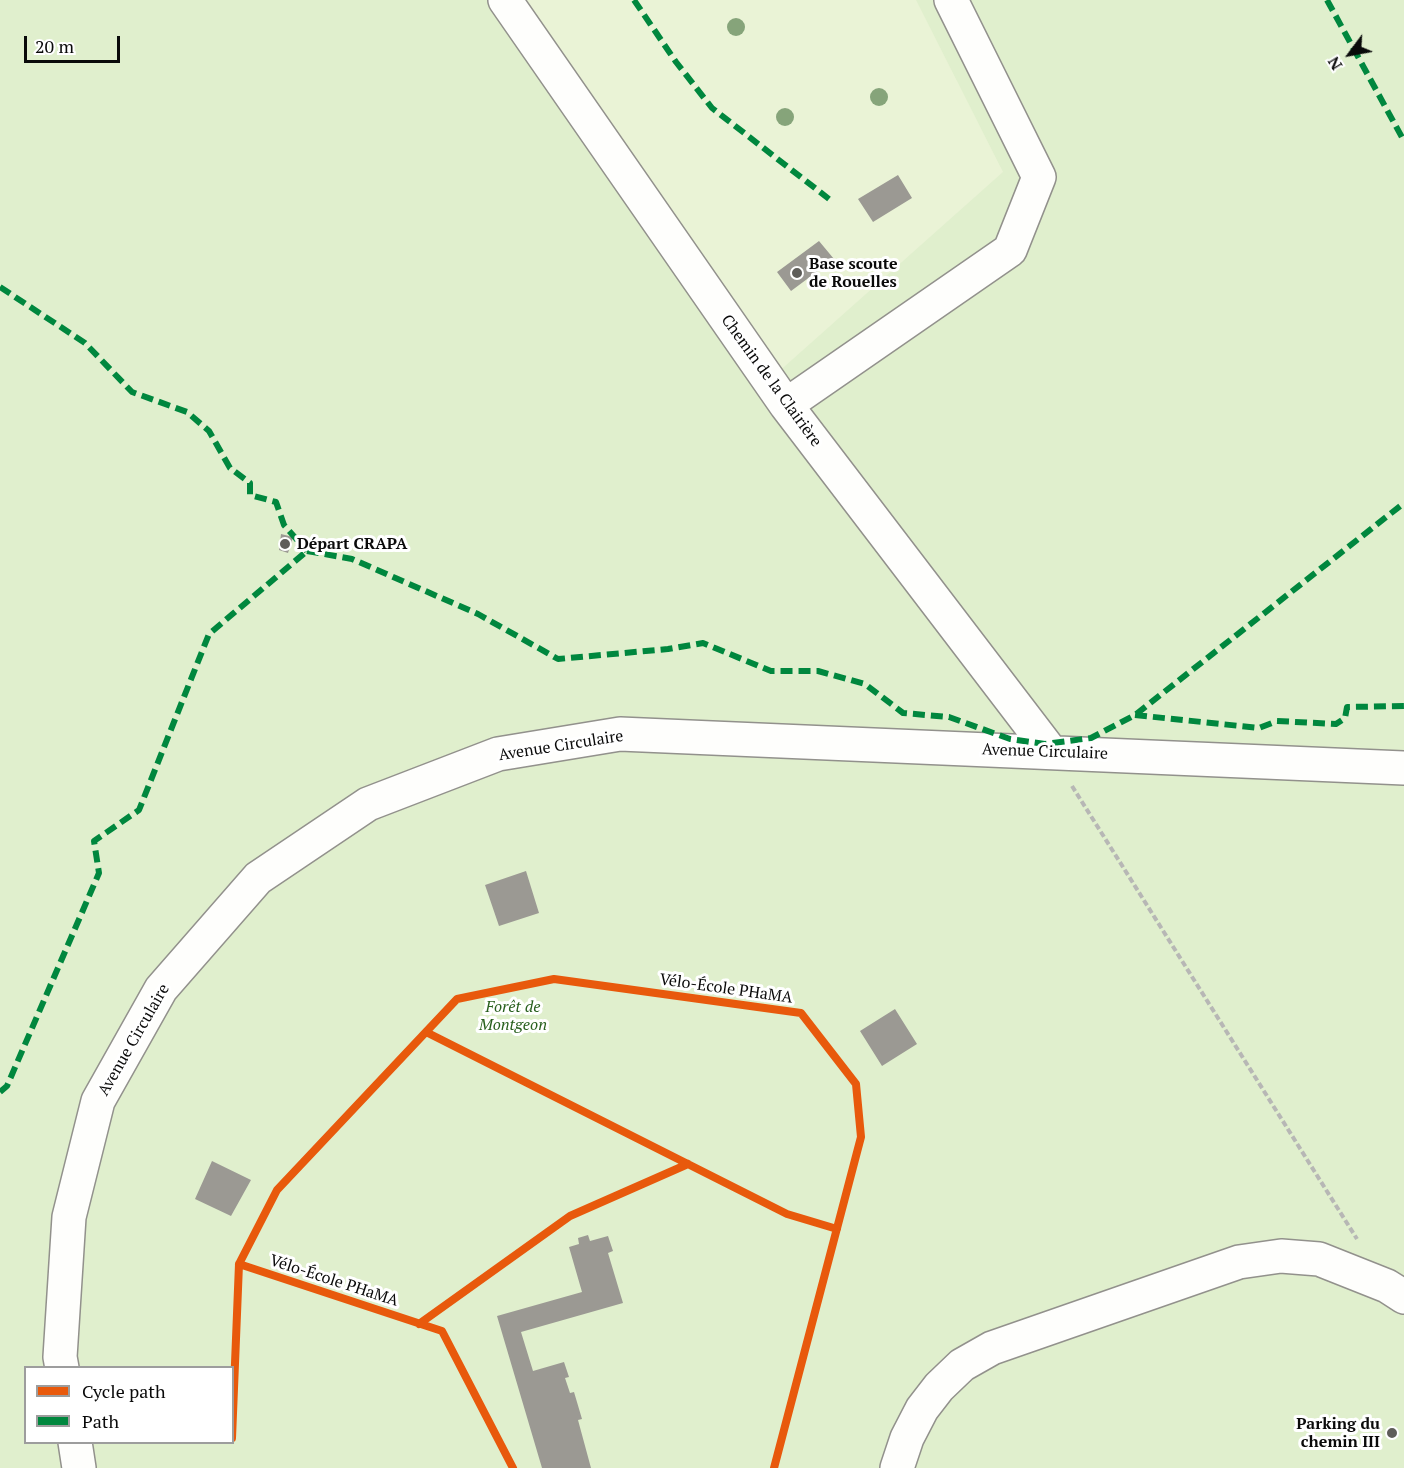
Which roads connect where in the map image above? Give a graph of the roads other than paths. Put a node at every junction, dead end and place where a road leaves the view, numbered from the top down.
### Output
1 (505, 0) edge
2 (951, 0) edge
3 (786, 405) junction
4 (1051, 752) junction
5 (1404, 768) edge
6 (1396, 1292) edge
7 (62, 1366) edge
8 (75, 1444) edge
9 (79, 1468) edge
10 (897, 1468) edge

1 - 3 street, Chemin de la Clairière
2 - 3 street
3 - 4 street, Chemin de la Clairière
4 - 5 street, Avenue Circulaire
4 - 7 street, Avenue Circulaire
6 - 10 street
8 - 9 street

